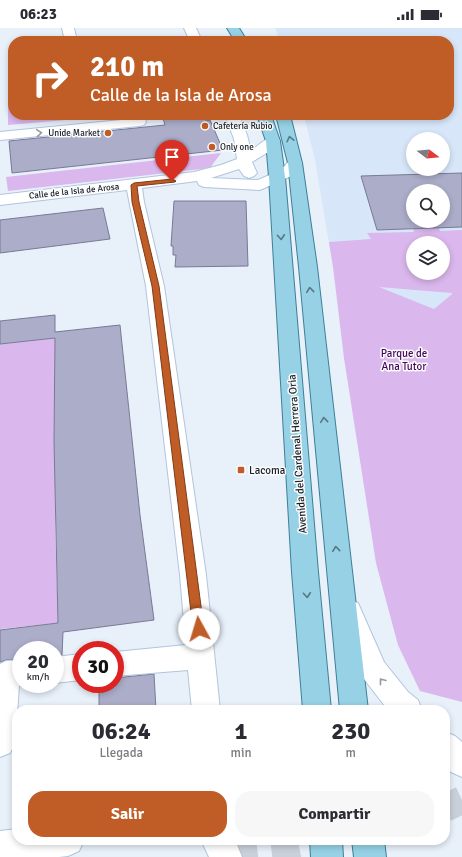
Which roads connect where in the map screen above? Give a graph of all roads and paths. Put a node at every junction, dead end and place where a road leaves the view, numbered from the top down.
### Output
1 (138, 120) edge
2 (234, 120) edge
3 (266, 120) edge
4 (285, 120) edge
5 (0, 136) edge
6 (272, 141) junction
7 (239, 160) junction
8 (295, 164) junction
9 (277, 177) junction
10 (172, 181) junction
11 (134, 185) junction
12 (260, 185) junction
13 (278, 198) junction
14 (0, 200) edge
15 (340, 588) junction
16 (202, 656) junction
17 (124, 663) edge
18 (12, 674) edge
19 (206, 705) edge
20 (317, 705) edge
21 (353, 705) edge
22 (402, 705) edge
23 (0, 743) edge
24 (19, 845) edge
25 (218, 845) edge
26 (231, 845) edge
27 (326, 845) edge
28 (369, 845) edge
29 (0, 847) edge
30 (226, 857) edge
31 (230, 857) edge
32 (327, 857) edge
33 (370, 857) edge

5 -> 1 street
2 - 7 street
3 - 6 main road, Avenida del Cardenal Herrera Oria
8 -> 4 main road
6 - 7 street
6 - 9 main road, Avenida del Cardenal Herrera Oria
7 - 10 street, Calle de la Isla de Arosa
7 - 12 street
8 - 9 street
15 -> 8 main road
9 - 12 street
9 - 13 main road, Avenida del Cardenal Herrera Oria
10 - 11 street, Calle de la Isla de Arosa
10 - 12 street, Calle de la Isla de Arosa
11 - 14 street, Calle de la Isla de Arosa
11 - 16 street
12 - 13 street
13 -> 20 main road, Avenida del Cardenal Herrera Oria
15 - 21 main road
22 -> 15 street
16 - 17 street
16 - 19 street
18 - 23 street
24 - 29 street
25 - 30 street
26 - 31 street
27 - 32 main road
28 - 33 main road

